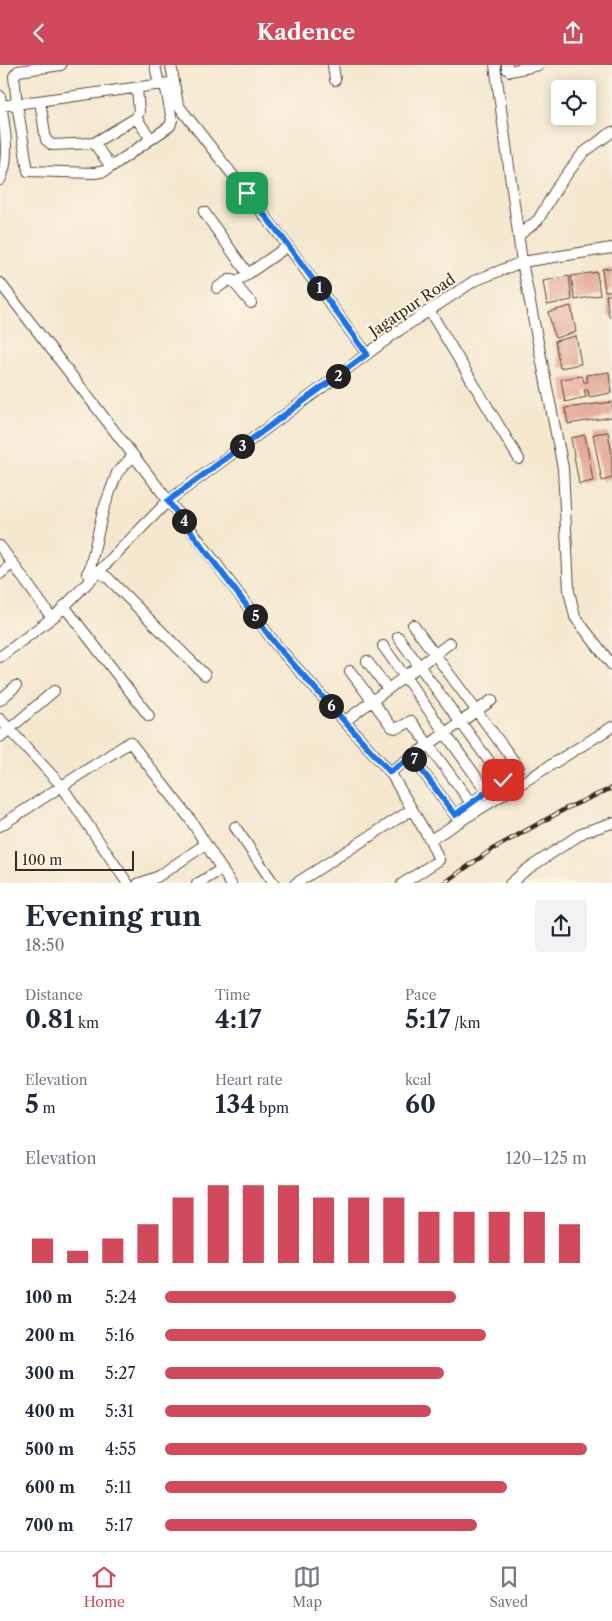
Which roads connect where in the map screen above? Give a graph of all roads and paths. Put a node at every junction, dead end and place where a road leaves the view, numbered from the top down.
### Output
1 (61, 65) edge
2 (155, 65) edge
3 (171, 65) edge
4 (333, 65) edge
5 (495, 65) edge
6 (507, 65) edge
7 (532, 66) edge
8 (335, 80) dead end
9 (166, 84) junction
10 (137, 87) junction
11 (1, 101) edge
12 (40, 101) junction
13 (16, 104) junction
14 (136, 118) junction
15 (612, 132) edge
16 (151, 139) junction
17 (94, 143) junction
18 (111, 167) junction
19 (0, 180) edge
20 (204, 212) dead end
21 (518, 236) junction
22 (288, 246) junction
23 (612, 248) edge
24 (522, 262) junction
25 (248, 274) junction
26 (0, 283) edge
27 (235, 283) junction
28 (217, 288) dead end
29 (251, 303) dead end
30 (429, 310) junction
31 (367, 354) junction
32 (133, 456) junction
33 (519, 459) dead end
34 (168, 501) junction
35 (0, 546) edge
36 (13, 563) junction
37 (94, 570) junction
38 (0, 574) edge
39 (64, 606) junction
40 (52, 617) junction
41 (413, 625) dead end
42 (398, 637) dead end
43 (450, 643) dead end
44 (383, 646) dead end
45 (435, 654) junction
46 (0, 657) edge
47 (367, 661) dead end
48 (612, 665) edge
49 (419, 666) junction
50 (350, 671) dead end
51 (205, 675) dead end
52 (406, 676) junction
53 (16, 686) dead end
54 (388, 689) junction
55 (54, 691) dead end
56 (492, 699) dead end
57 (0, 700) edge
58 (373, 701) junction
59 (476, 711) junction
60 (149, 716) dead end
61 (0, 719) edge
62 (345, 721) junction
63 (461, 722) junction
64 (612, 727) edge
65 (9, 729) junction
66 (445, 733) junction
67 (0, 737) edge
68 (428, 745) junction
69 (412, 757) junction
70 (390, 772) junction
71 (503, 780) junction
72 (61, 785) junction
73 (488, 792) junction
74 (471, 803) junction
75 (411, 810) junction
76 (612, 823) edge
77 (0, 825) edge
78 (235, 827) dead end
79 (430, 840) junction
80 (206, 844) junction
81 (222, 869) junction
82 (128, 883) edge
83 (138, 883) edge
84 (197, 883) edge
85 (231, 883) edge
86 (274, 883) edge
87 (295, 883) edge
88 (402, 883) edge
89 (510, 883) edge

1 - 13 street
2 - 9 street
3 - 9 street
4 - 8 street
5 - 21 street
6 - 7 street
9 - 10 street
9 - 16 street
9 - 22 street
10 - 12 street
10 - 14 street
11 - 13 street
11 - 19 street
12 - 13 street
12 - 17 street
13 - 18 street
14 - 16 street
14 - 17 street
15 - 21 street
16 - 18 street
17 - 18 street
20 - 25 street
21 - 24 street
22 - 25 street
22 - 31 street
23 - 24 street, Jagatpur Road
24 - 30 street, Jagatpur Road
24 - 48 street
25 - 27 street
26 - 32 street
27 - 28 street
27 - 29 street
30 - 31 street, Jagatpur Road
30 - 33 street
31 - 34 street, Jagatpur Road
32 - 34 street
32 - 37 street, Jagatpur Road
34 - 37 street, Jagatpur Road
34 - 62 street
35 - 36 street
36 - 38 street
36 - 40 street
37 - 39 street, Jagatpur Road
37 - 51 street
39 - 40 street, Jagatpur Road
39 - 60 street
40 - 46 street, Jagatpur Road
41 - 45 street
42 - 49 street
43 - 45 street
44 - 52 street
45 - 49 street
45 - 59 street
47 - 54 street
49 - 52 street
49 - 63 street
50 - 58 street
52 - 54 street
52 - 66 street
53 - 57 street
54 - 58 street
55 - 65 street
56 - 59 street
58 - 62 street
58 - 68 street
59 - 63 street
59 - 71 street
61 - 65 street
62 - 70 street
63 - 66 street
63 - 71 street
64 - 79 street
65 - 67 street
65 - 72 street
66 - 68 street
66 - 73 street
68 - 69 street
68 - 74 street
69 - 70 street
69 - 74 street
70 - 75 street
71 - 73 street
72 - 77 street
72 - 80 street
72 - 82 street
73 - 74 street
75 - 79 street
75 - 87 street
76 - 89 street
78 - 86 street
79 - 88 street
80 - 81 street
80 - 83 street
81 - 84 street
81 - 85 street

